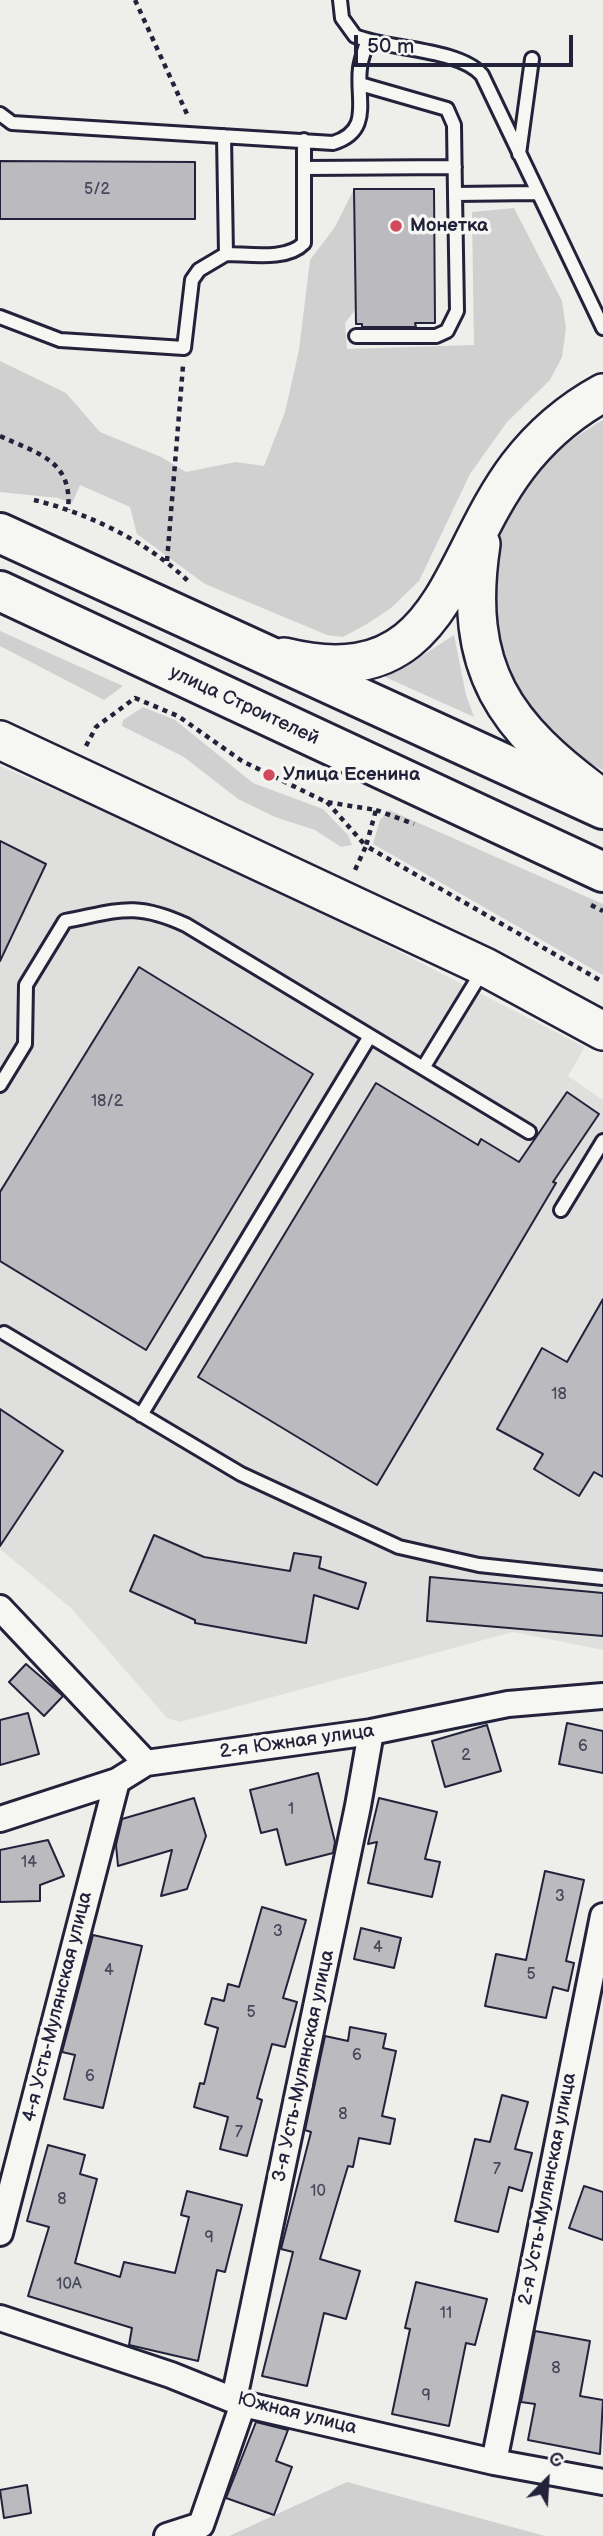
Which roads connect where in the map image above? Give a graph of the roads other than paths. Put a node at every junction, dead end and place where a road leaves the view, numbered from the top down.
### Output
1 (340, 0) edge
2 (367, 41) junction
3 (532, 59) dead end
4 (360, 84) junction
5 (0, 114) edge
6 (224, 135) junction
7 (304, 141) junction
8 (519, 154) junction
9 (455, 167) junction
10 (305, 168) junction
11 (537, 193) junction
12 (455, 194) junction
13 (226, 254) junction
14 (0, 317) edge
15 (603, 328) edge
16 (356, 336) dead end
17 (603, 393) edge
18 (485, 522) junction
19 (0, 533) edge
20 (0, 592) edge
21 (255, 650) junction
22 (0, 740) edge
23 (603, 799) edge
24 (603, 809) edge
25 (603, 872) edge
26 (485, 967) junction
27 (603, 1031) edge
28 (370, 1036) junction
29 (423, 1068) junction
30 (0, 1085) edge
31 (529, 1132) dead end
32 (603, 1141) edge
33 (561, 1210) dead end
34 (4, 1333) dead end
35 (141, 1415) junction
36 (603, 1578) edge
37 (0, 1608) edge
38 (603, 1696) edge
39 (371, 1732) junction
40 (146, 1763) junction
41 (117, 1781) junction
42 (0, 1819) edge
43 (603, 1916) edge
44 (0, 2233) edge
45 (0, 2318) edge
46 (239, 2401) junction
47 (494, 2462) junction
48 (603, 2482) edge
49 (167, 2536) edge

1 - 2 lane
2 - 4 lane
2 - 8 lane
3 - 8 lane
4 - 7 lane
4 - 9 lane
5 - 6 lane
6 - 7 lane
6 - 13 lane
7 - 10 lane
8 - 11 lane
9 - 10 lane
9 - 12 lane
10 - 13 lane
11 - 12 lane
11 - 15 lane
12 - 16 lane
13 - 14 lane
17 - 18 street
18 - 21 street
18 - 23 street
19 - 21 main road
20 - 25 main road, улица Строителей
21 - 24 main road
22 - 26 street
26 - 27 street
26 - 29 lane
28 - 29 lane
28 - 30 lane
28 - 35 lane
29 - 31 lane
32 - 33 lane
34 - 35 lane
35 - 36 lane
37 - 40 street
38 - 39 street, 2-я Южная улица
39 - 40 street, 2-я Южная улица
39 - 46 street, 3-я Усть-Мулянская улица
40 - 41 street, 2-я Южная улица
41 - 42 street, 2-я Южная улица
41 - 44 street, 4-я Усть-Мулянская улица
43 - 47 street, 2-я Усть-Мулянская улица
45 - 46 street, Южная улица
46 - 47 street, Южная улица
46 - 49 street, 3-я Усть-Мулянская улица
47 - 48 street, Южная улица

